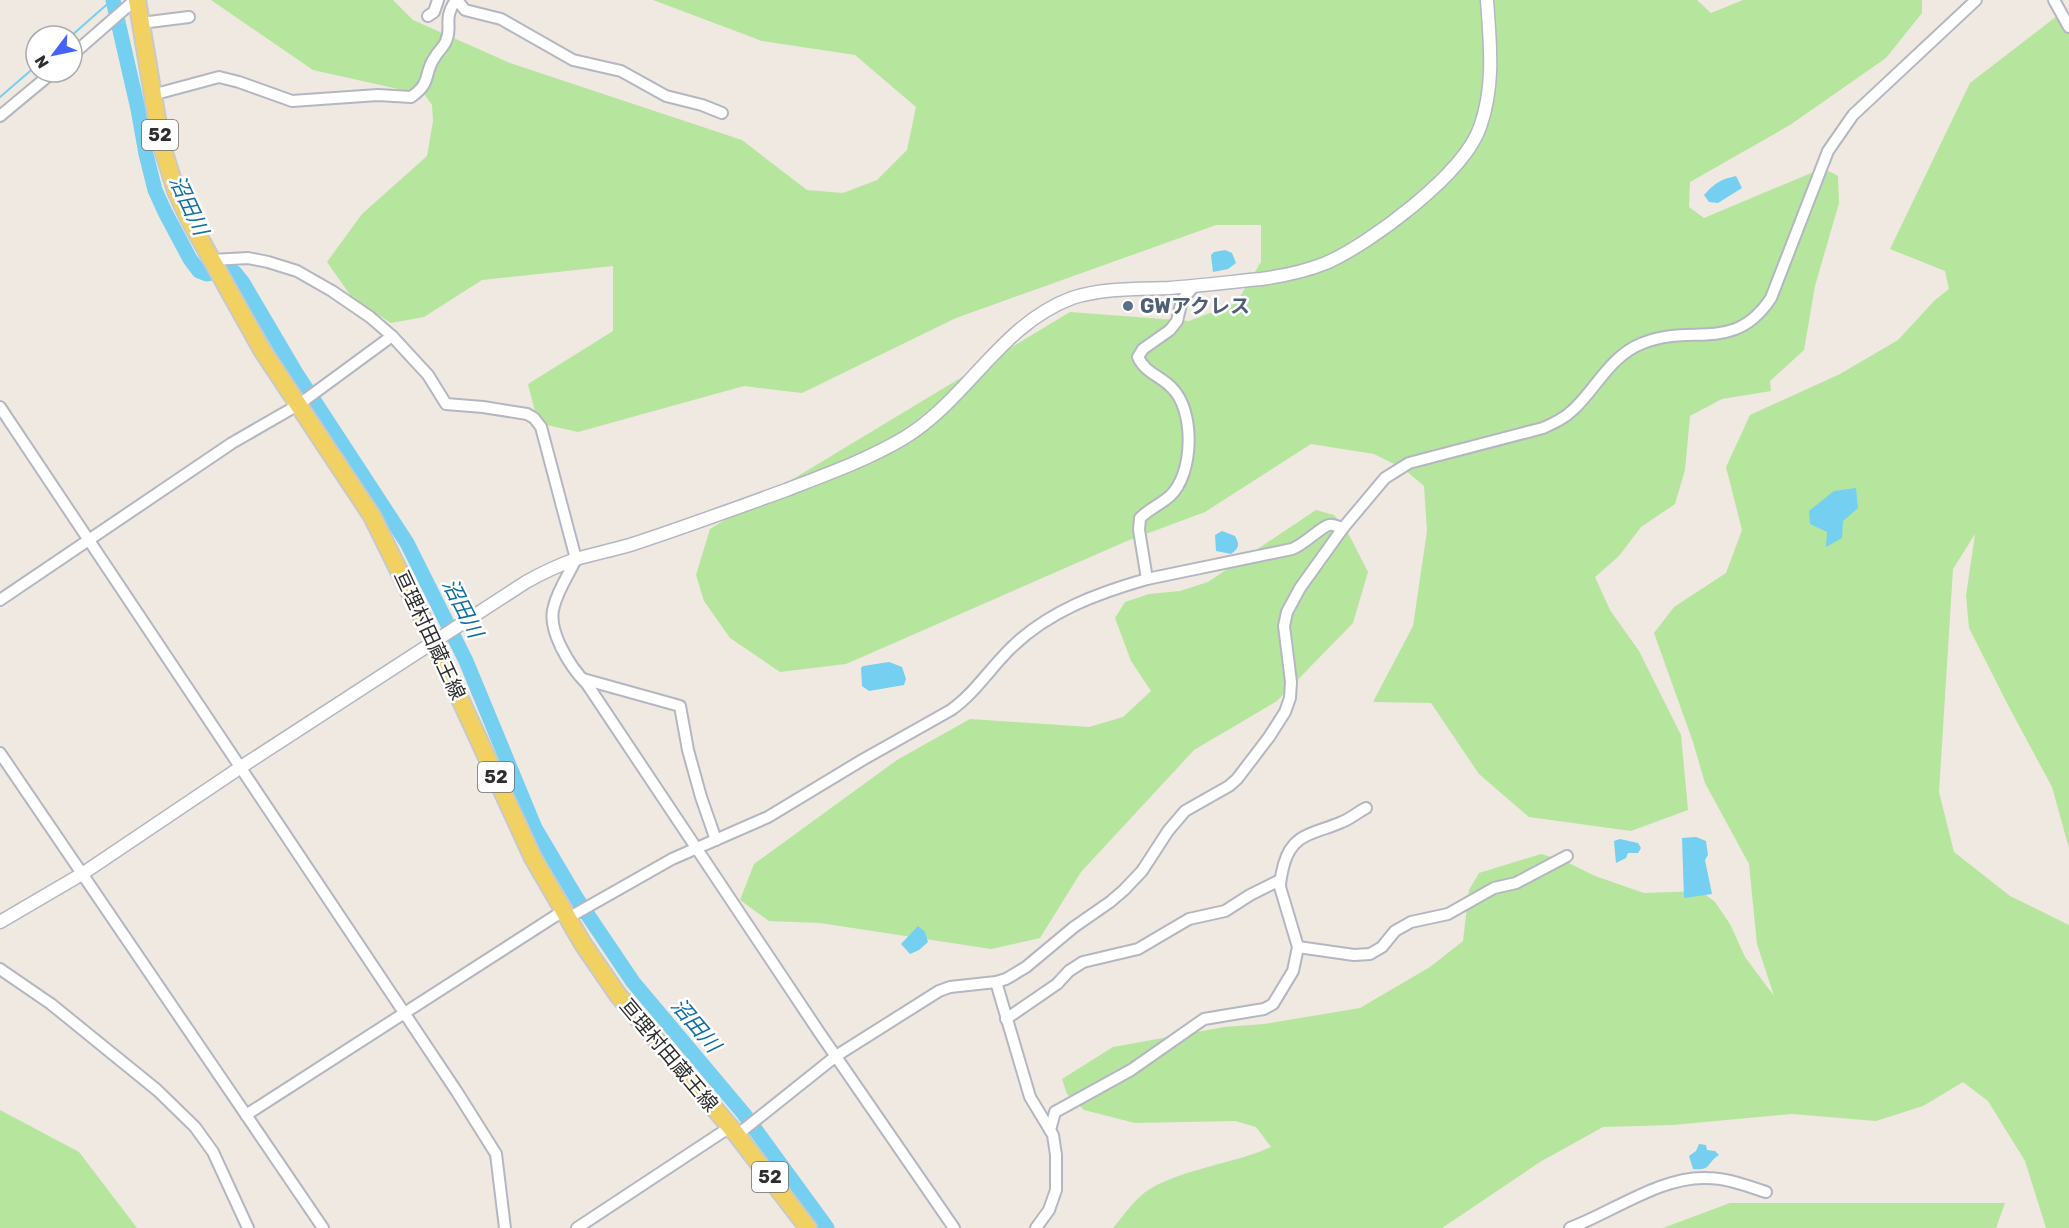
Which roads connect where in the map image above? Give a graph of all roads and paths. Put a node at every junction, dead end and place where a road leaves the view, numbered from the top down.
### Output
1 (136, 0) edge
2 (438, 0) edge
3 (457, 0) edge
4 (1487, 0) edge
5 (1976, 0) edge
6 (2054, 0) edge
7 (428, 15) dead end
8 (189, 17) dead end
9 (141, 24) junction
10 (2069, 27) edge
11 (84, 45) edge
12 (39, 84) edge
13 (152, 95) junction
14 (722, 113) dead end
15 (0, 116) edge
16 (217, 269) junction
17 (1194, 286) junction
18 (392, 336) junction
19 (298, 405) junction
20 (0, 407) edge
21 (1343, 528) junction
22 (89, 541) junction
23 (576, 559) junction
24 (1147, 579) junction
25 (0, 600) edge
26 (434, 640) junction
27 (581, 678) junction
28 (0, 753) edge
29 (241, 766) junction
30 (1366, 808) dead end
31 (716, 840) junction
32 (696, 849) junction
33 (1568, 856) dead end
34 (82, 874) junction
35 (1280, 880) junction
36 (565, 915) junction
37 (0, 922) edge
38 (1298, 947) junction
39 (0, 969) edge
40 (996, 982) junction
41 (403, 1013) junction
42 (1006, 1019) junction
43 (836, 1056) junction
44 (246, 1115) junction
45 (1050, 1130) junction
46 (734, 1131) junction
47 (1766, 1192) dead end
48 (248, 1228) edge
49 (323, 1228) edge
50 (505, 1228) edge
51 (577, 1228) edge
52 (808, 1228) edge
53 (954, 1228) edge
54 (1035, 1228) edge
55 (1570, 1228) edge

1 - 9 main road, 亘理村田蔵王線 / 52
1 - 11 street
2 - 7 street
3 - 13 street
3 - 14 street
4 - 17 street
5 - 21 street
6 - 10 street
8 - 9 street
9 - 13 main road, 亘理村田蔵王線 / 52
12 - 15 street
13 - 16 main road, 亘理村田蔵王線 / 52
16 - 18 street
16 - 19 main road, 亘理村田蔵王線 / 52
17 - 23 street
17 - 24 street
18 - 19 street
18 - 23 street
19 - 22 street
19 - 26 main road, 亘理村田蔵王線 / 52
20 - 22 street
21 - 24 street
21 - 40 street
22 - 25 street
22 - 29 street
23 - 26 street
23 - 27 street
24 - 31 street
26 - 29 street
26 - 36 main road, 亘理村田蔵王線 / 52
27 - 31 street
27 - 32 street
28 - 34 street
29 - 34 street
29 - 41 street
30 - 35 street
31 - 32 street
32 - 36 street
32 - 43 street
33 - 38 street
34 - 37 street
34 - 44 street
35 - 38 street
35 - 42 street
36 - 41 street
36 - 46 main road, 亘理村田蔵王線 / 52
38 - 45 street
39 - 48 street
40 - 42 street
40 - 43 street
41 - 44 street
41 - 50 street
42 - 45 street
43 - 46 street
43 - 53 street
44 - 49 street
45 - 54 street
46 - 51 street
46 - 52 main road, 亘理村田蔵王線 / 52
47 - 55 street

